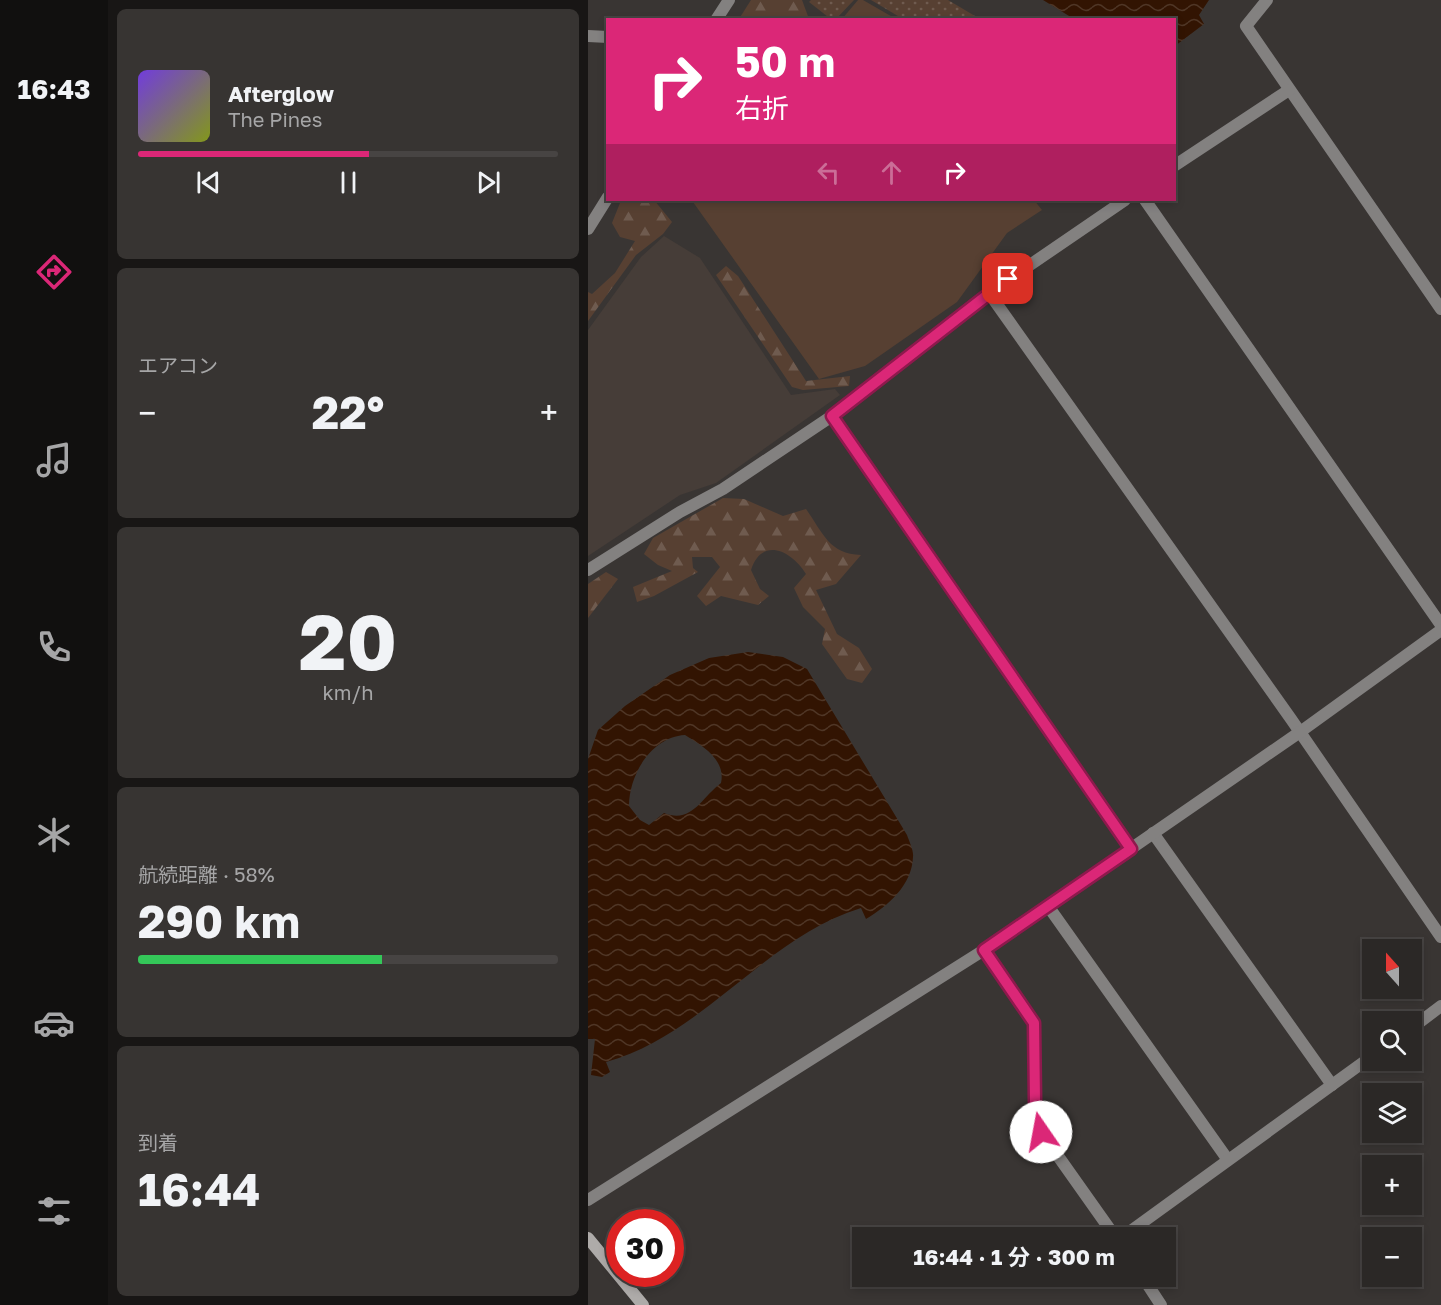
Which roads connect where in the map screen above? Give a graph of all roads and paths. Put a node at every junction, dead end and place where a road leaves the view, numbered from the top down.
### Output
1 (729, 0) edge
2 (1267, 0) edge
3 (717, 18) edge
4 (588, 36) edge
5 (606, 37) edge
6 (1289, 90) junction
7 (1176, 165) edge
8 (606, 200) edge
9 (1124, 201) edge
10 (1146, 201) edge
11 (588, 229) edge
12 (989, 292) junction
13 (1441, 309) edge
14 (832, 416) junction
15 (588, 570) edge
16 (1441, 628) edge
17 (1300, 732) junction
18 (1154, 833) junction
19 (1131, 849) junction
20 (1048, 906) junction
21 (1441, 937) edge
22 (984, 950) junction
23 (1441, 1006) edge
24 (1422, 1020) edge
25 (1362, 1063) edge
26 (1332, 1085) junction
27 (1228, 1160) junction
28 (588, 1200) edge
29 (1110, 1227) edge
30 (1134, 1227) edge
31 (588, 1238) edge
32 (1149, 1287) edge
33 (643, 1305) edge
34 (1161, 1305) edge

1 - 3 street
2 - 6 street
4 - 5 street
6 - 7 street
6 - 13 street
8 - 11 street
9 - 12 street
10 - 16 street
12 - 14 street
12 - 17 street
14 - 15 street
14 - 19 street
16 - 17 street
17 - 18 street
17 - 21 street
18 - 19 street
18 - 26 street
19 - 20 street
20 - 22 street
20 - 27 street
22 - 28 street
22 - 29 street
23 - 24 street
25 - 26 street
26 - 27 street
27 - 30 street
31 - 33 main road
32 - 34 street

